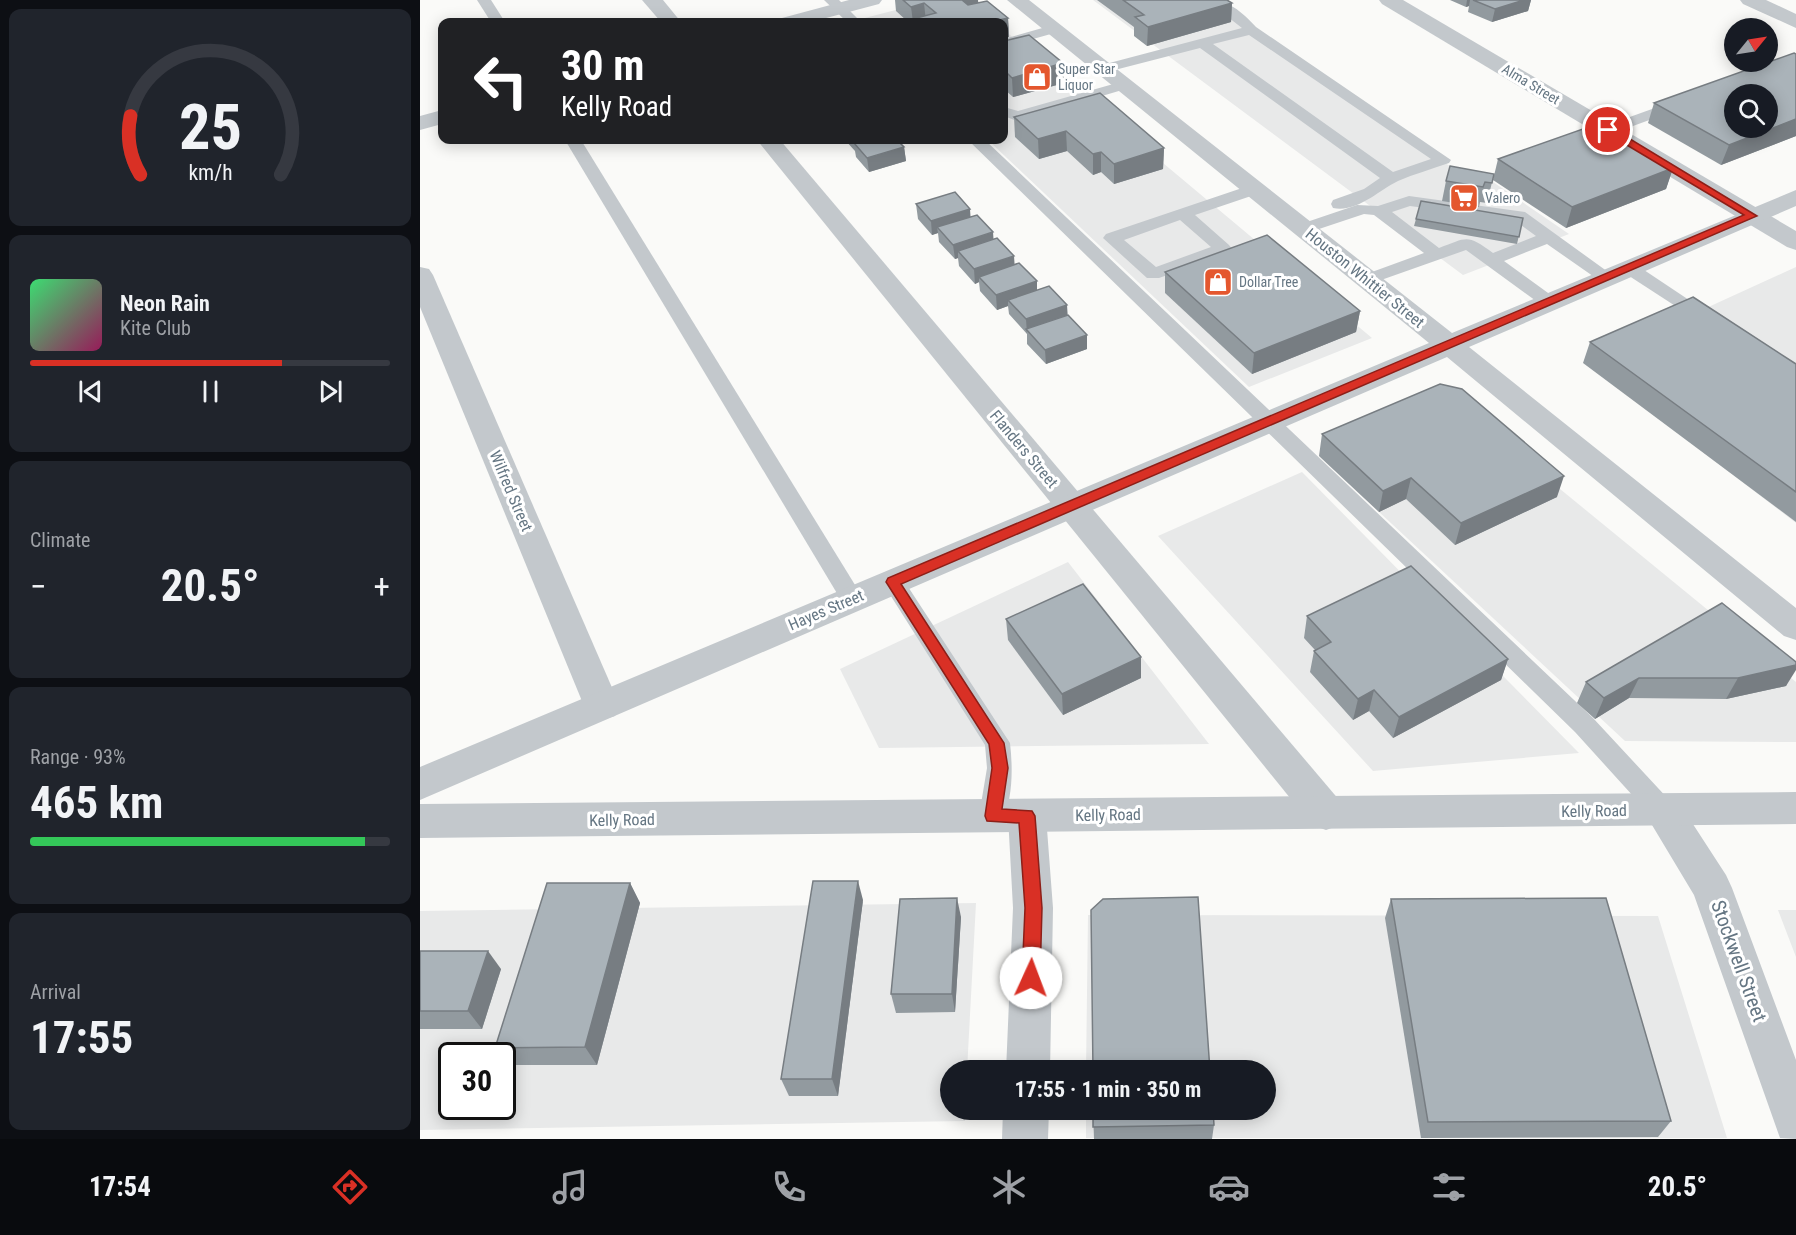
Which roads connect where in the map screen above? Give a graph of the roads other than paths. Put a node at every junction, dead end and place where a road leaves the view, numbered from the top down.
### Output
1 (484, 0) edge
2 (652, 0) edge
3 (872, 0) edge
4 (1017, 0) edge
5 (1213, 0) edge
6 (1389, 0) edge
7 (1750, 0) edge
8 (842, 10) edge
9 (495, 18) edge
10 (668, 18) edge
11 (807, 18) edge
12 (1796, 22) edge
13 (1053, 29) junction
14 (1251, 30) junction
15 (1008, 42) edge
16 (1202, 43) junction
17 (1103, 69) junction
18 (1124, 85) junction
19 (1697, 98) edge
20 (1008, 113) edge
21 (438, 118) edge
22 (420, 123) edge
23 (1608, 130) junction
24 (575, 144) edge
25 (771, 144) edge
26 (980, 144) edge
27 (1391, 178) junction
28 (1254, 189) junction
29 (1796, 197) edge
30 (1379, 211) junction
31 (1182, 213) junction
32 (1752, 216) junction
33 (1298, 224) junction
34 (1112, 237) junction
35 (1548, 237) junction
36 (1796, 242) edge
37 (1087, 246) junction
38 (1436, 254) junction
39 (1491, 260) junction
40 (1618, 272) junction
41 (420, 275) edge
42 (1367, 280) junction
43 (1549, 302) junction
44 (1718, 325) edge
45 (1448, 344) junction
46 (1268, 421) junction
47 (1071, 506) junction
48 (893, 582) junction
49 (852, 599) junction
50 (1796, 627) edge
51 (602, 706) junction
52 (420, 784) edge
53 (1796, 808) edge
54 (1662, 810) junction
55 (1326, 813) junction
56 (1010, 816) junction
57 (420, 821) edge
58 (1028, 1060) edge
59 (1026, 1120) edge
60 (1796, 1122) edge
61 (1025, 1139) edge

1 - 9 lane
2 - 10 street
3 - 8 street
4 - 13 street, Houston Whittier Street
5 - 14 lane
6 - 23 street, Alma Street
7 - 12 street
8 - 11 street
13 - 15 lane
13 - 17 street, Houston Whittier Street
14 - 16 lane
14 - 27 lane
16 - 17 lane
16 - 27 lane
17 - 18 street, Houston Whittier Street
18 - 20 lane
18 - 28 street, Houston Whittier Street
19 - 23 lane
21 - 22 street
23 - 32 street, Alma Street
24 - 49 lane
25 - 47 street, Flanders Street
26 - 37 lane
27 - 33 lane
28 - 31 lane
28 - 33 street, Houston Whittier Street
29 - 32 street, Hayes Street
30 - 33 lane
30 - 35 lane
30 - 38 lane
31 - 34 lane
31 - 34 lane
32 - 36 street, Alma Street
32 - 40 street, Hayes Street
33 - 42 street, Houston Whittier Street
34 - 37 lane
35 - 39 lane
35 - 40 lane
37 - 46 lane
38 - 39 lane
38 - 42 lane
39 - 43 lane
40 - 43 street, Hayes Street
40 - 44 lane
41 - 51 street, Wilfred Street
42 - 45 street, Houston Whittier Street
43 - 45 street, Hayes Street
45 - 46 street, Hayes Street
45 - 50 street, Houston Whittier Street
46 - 47 street, Hayes Street
46 - 54 lane
47 - 48 street, Hayes Street
47 - 55 street, Flanders Street
48 - 49 street, Hayes Street
48 - 56 lane
49 - 51 street, Hayes Street
51 - 52 street, Hayes Street
53 - 54 street, Kelly Road
54 - 55 street, Kelly Road
54 - 60 street, Stockwell Street
55 - 56 street, Kelly Road
56 - 57 street, Kelly Road
56 - 58 street
59 - 61 street

